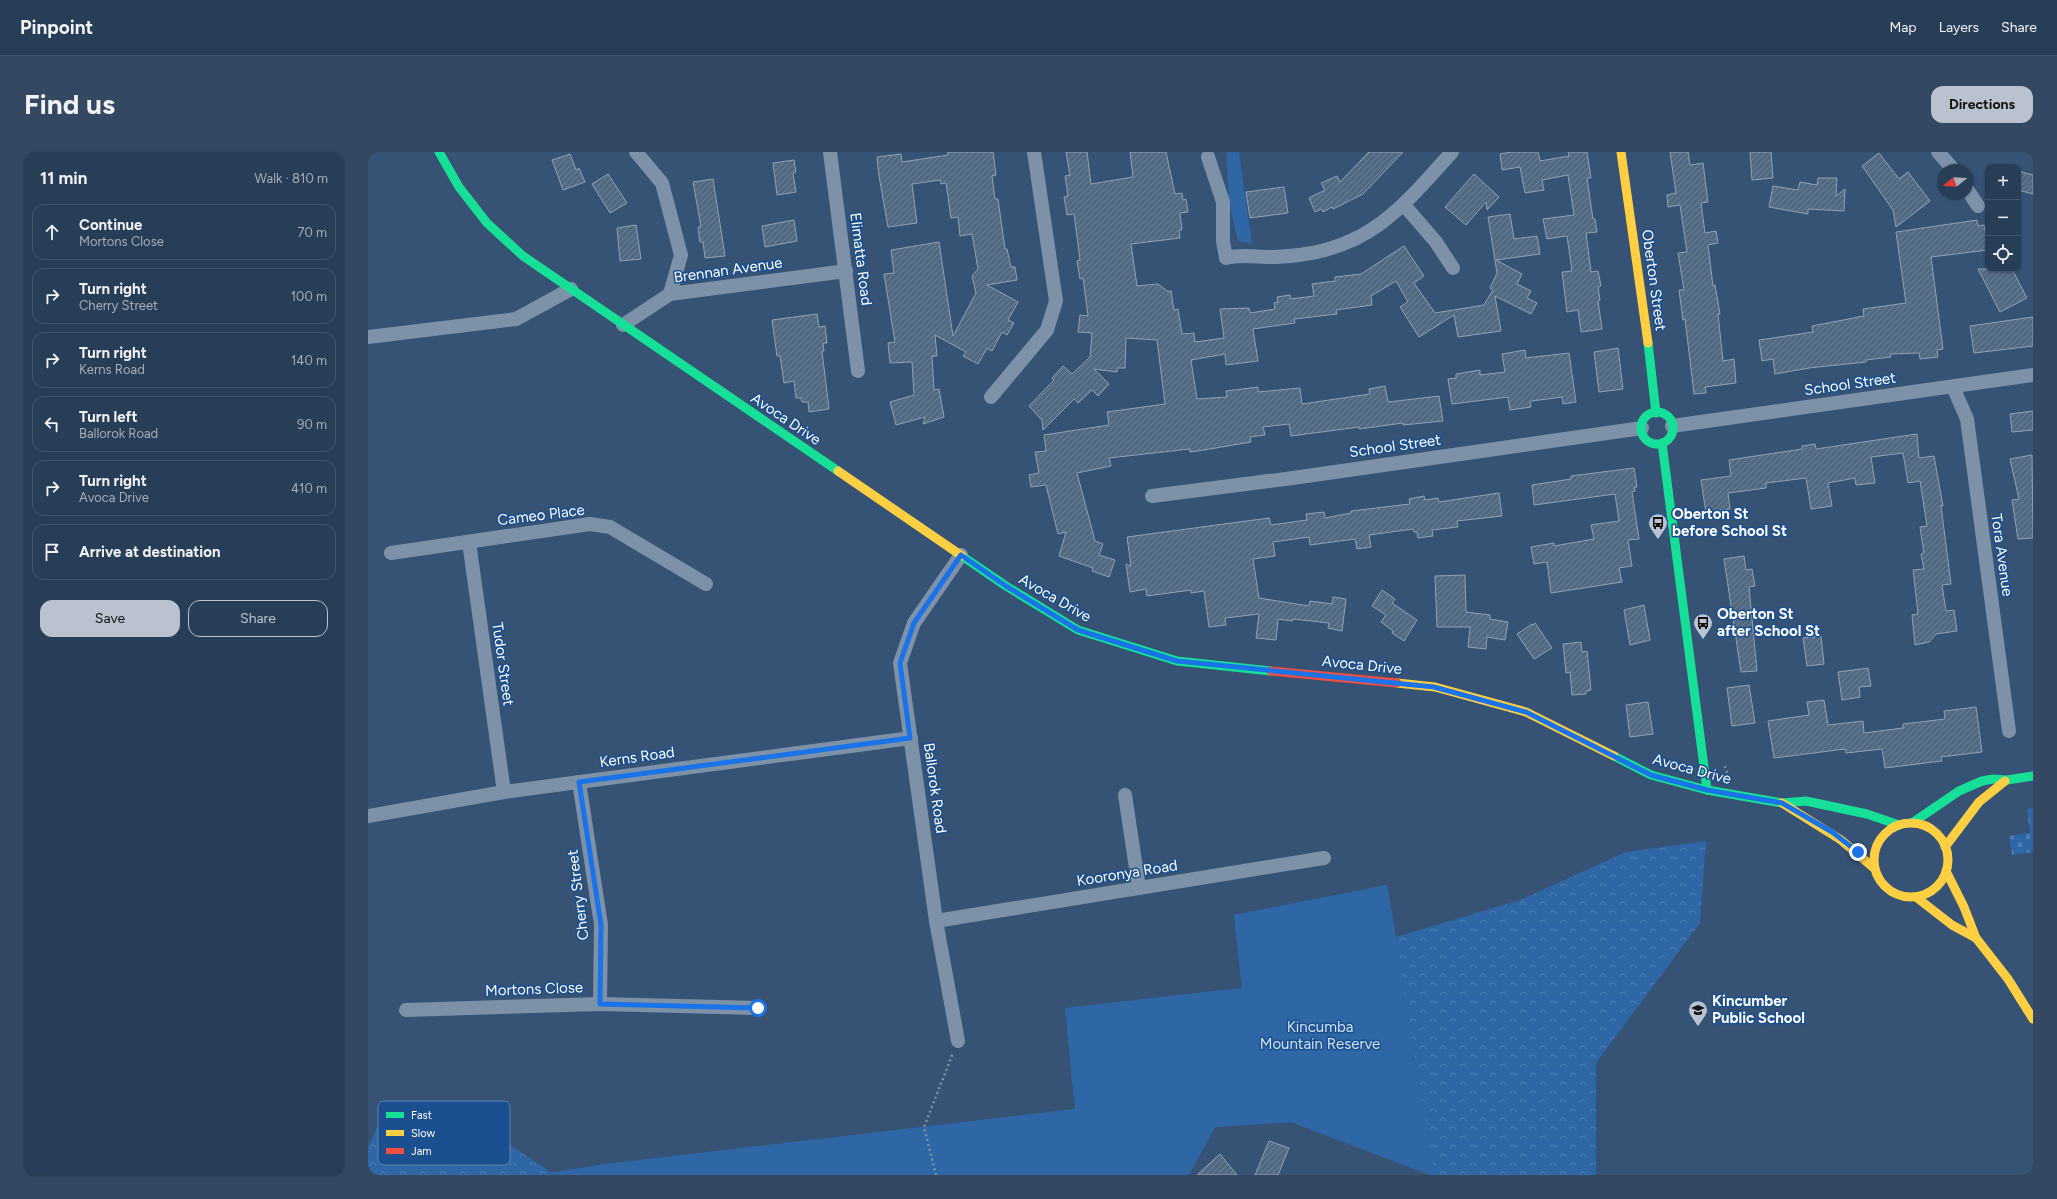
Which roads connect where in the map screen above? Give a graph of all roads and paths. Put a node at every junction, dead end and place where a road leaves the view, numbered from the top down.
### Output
1 (439, 152) edge
2 (636, 152) edge
3 (830, 152) edge
4 (1034, 152) edge
5 (1452, 152) edge
6 (1621, 152) edge
7 (1938, 152) edge
8 (1208, 157) dead end
9 (1949, 164) edge
10 (1973, 198) edge
11 (1404, 205) junction
12 (1978, 206) dead end
13 (1453, 268) dead end
14 (846, 271) junction
15 (571, 289) junction
16 (670, 294) junction
17 (623, 325) junction
18 (368, 337) edge
19 (858, 371) dead end
20 (2033, 375) edge
21 (1954, 387) junction
22 (991, 397) dead end
23 (1656, 413) junction
24 (1672, 426) junction
25 (1642, 428) junction
26 (1662, 443) junction
27 (1152, 496) dead end
28 (469, 542) junction
29 (390, 553) dead end
30 (961, 555) junction
31 (706, 584) dead end
32 (2009, 731) dead end
33 (910, 738) junction
34 (1725, 766) dead end
35 (2033, 776) edge
36 (1734, 777) dead end
37 (2007, 780) junction
38 (579, 782) junction
39 (1707, 790) junction
40 (504, 792) junction
41 (1125, 795) dead end
42 (1782, 803) junction
43 (368, 816) edge
44 (1912, 823) junction
45 (1899, 825) junction
46 (1945, 847) junction
47 (1324, 858) dead end
48 (1874, 868) junction
49 (1946, 871) junction
50 (1139, 888) junction
51 (1916, 897) junction
52 (936, 921) junction
53 (1976, 938) junction
54 (600, 1004) junction
55 (758, 1008) dead end
56 (406, 1010) dead end
57 (2033, 1019) edge
58 (958, 1041) joint
59 (936, 1175) edge

1 - 15 main road, Avoca Drive
2 - 16 street
3 - 14 street, Elimatta Road
4 - 22 street
5 - 11 street
6 - 23 main road, Oberton Street
7 - 9 street
8 - 11 street
10 - 12 street
11 - 13 street
14 - 16 street, Brennan Avenue
14 - 19 street, Elimatta Road
15 - 17 main road, Avoca Drive
15 - 18 street
16 - 17 street, Brennan Avenue
17 - 30 main road, Avoca Drive
20 - 21 street, School Street
21 - 24 street, School Street
21 - 32 street, Tora Avenue
23 - 24 main road
23 - 25 main road
24 - 26 main road
25 - 26 main road
25 - 27 street, School Street
26 - 39 main road
28 - 29 street, Cameo Place
28 - 31 street, Cameo Place
28 - 40 street, Tudor Street
30 - 33 street, Ballorok Road
30 - 39 main road, Avoca Drive
33 - 38 street, Kerns Road
33 - 52 street, Ballorok Road
34 - 36 path
35 - 37 main road
37 - 44 main road
37 - 46 main road
38 - 40 street, Kerns Road
38 - 54 street, Cherry Street
39 - 42 main road, Avoca Drive
40 - 43 street, Kerns Road
41 - 50 street
42 - 45 main road, Avoca Drive
42 - 48 main road, Avoca Drive
44 - 45 main road
44 - 46 main road
45 - 48 main road
46 - 49 main road
47 - 50 street, Kooronya Road
48 - 51 main road
49 - 51 main road
49 - 53 main road
50 - 52 street, Kooronya Road
51 - 53 main road
52 - 58 street, Ballorok Road
53 - 57 main road
54 - 55 street, Mortons Close
54 - 56 street, Mortons Close
58 - 59 path

